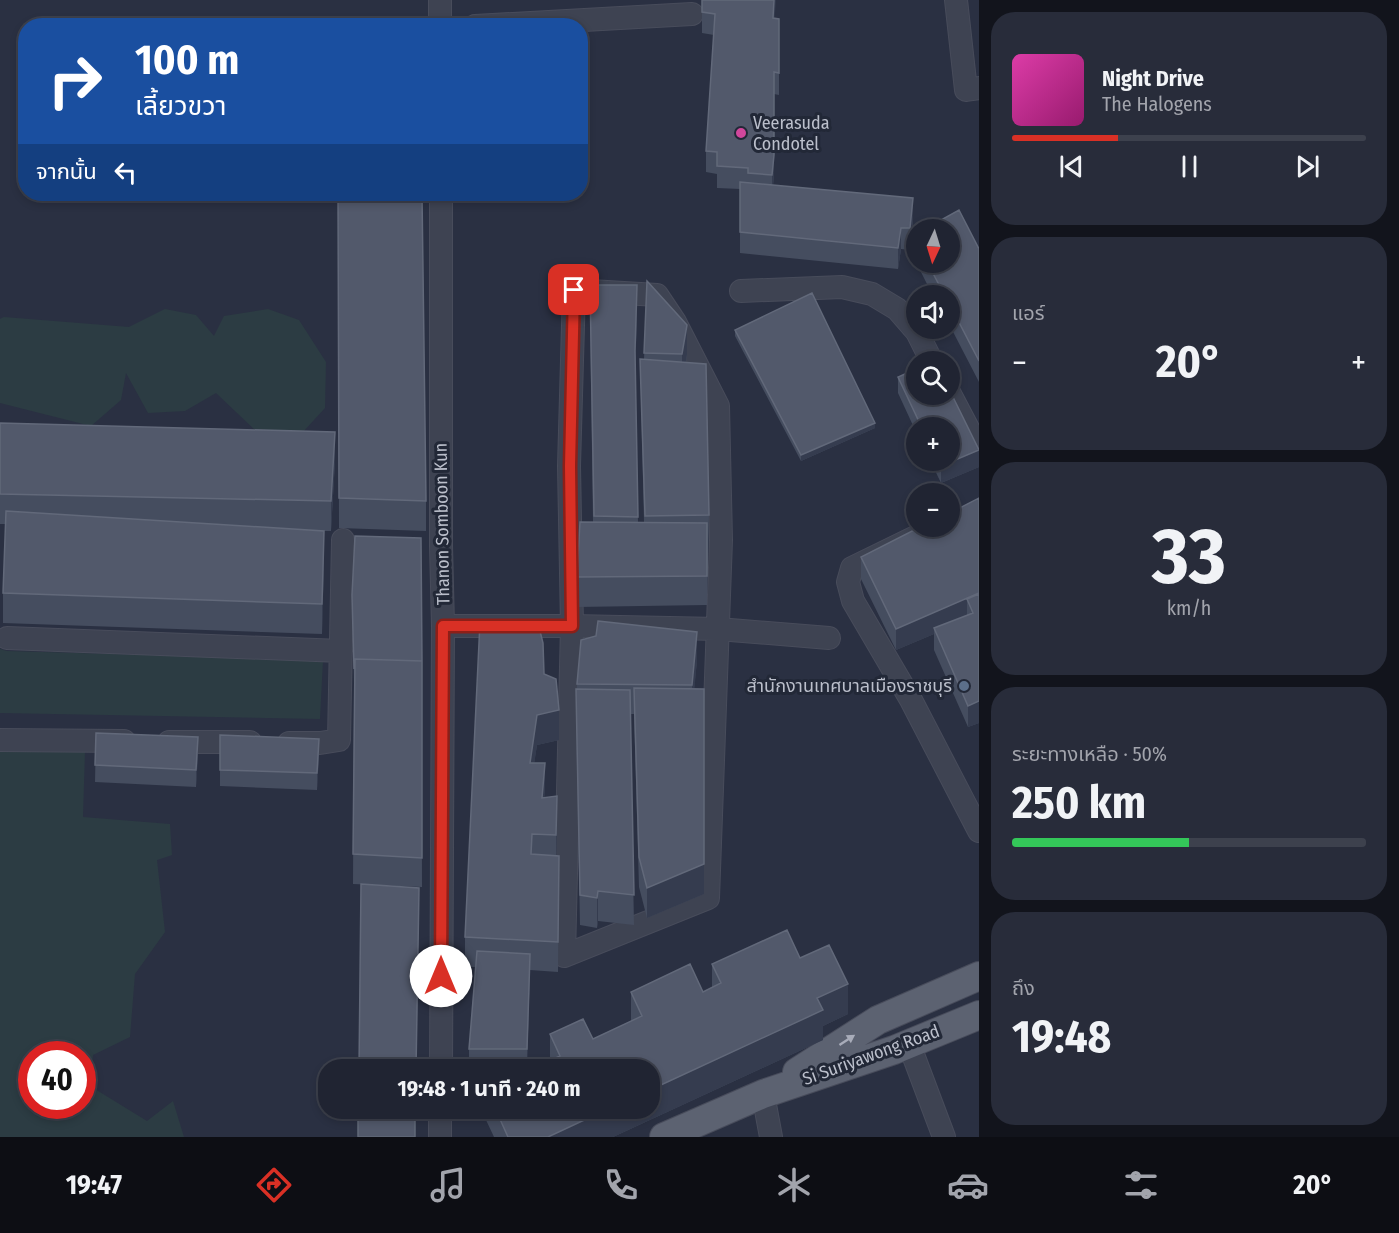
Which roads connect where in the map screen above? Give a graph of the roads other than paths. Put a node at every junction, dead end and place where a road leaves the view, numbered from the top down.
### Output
1 (440, 0) edge
2 (956, 0) edge
3 (692, 14) dead end
4 (440, 18) edge
5 (588, 20) edge
6 (979, 88) edge
7 (441, 201) edge
8 (741, 291) dead end
9 (926, 351) edge
10 (956, 405) edge
11 (979, 444) edge
12 (915, 537) edge
13 (320, 539) edge
14 (443, 626) junction
15 (572, 626) junction
16 (718, 629) junction
17 (7, 638) dead end
18 (829, 638) dead end
19 (341, 651) junction
20 (0, 740) edge
21 (979, 831) edge
22 (979, 976) edge
23 (979, 1015) edge
24 (909, 1044) junction
25 (441, 1059) edge
26 (763, 1094) junction
27 (441, 1119) edge
28 (440, 1137) edge
29 (664, 1137) edge
30 (771, 1137) edge
31 (944, 1137) edge

1 - 4 street
2 - 6 street
3 - 5 street
7 - 14 street, Thanon Somboon Kun
8 - 9 street
10 - 11 street
12 - 21 street
13 - 19 street
14 - 15 street
14 - 25 street, Thanon Somboon Kun
15 - 16 street
15 - 16 street
15 - 16 street
16 - 18 street
17 - 19 street
19 - 20 street
26 -> 22 main road, Si Suriyawong Road
23 - 24 main road, Si Suriyawong Road
24 - 26 main road, Si Suriyawong Road
24 - 31 street
26 - 29 main road, Si Suriyawong Road
26 - 30 street
27 - 28 street

